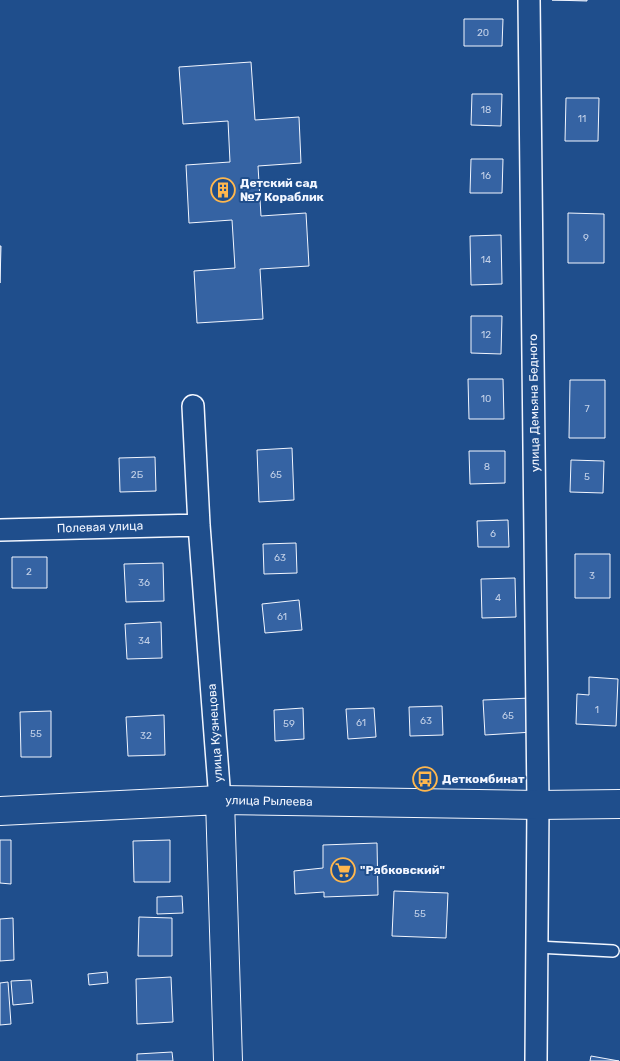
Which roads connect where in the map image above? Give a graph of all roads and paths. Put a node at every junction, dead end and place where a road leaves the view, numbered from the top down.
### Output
1 (529, 0) edge
2 (194, 406) dead end
3 (199, 525) junction
4 (0, 530) edge
5 (220, 800) junction
6 (620, 804) edge
7 (538, 805) junction
8 (0, 810) edge
9 (536, 947) junction
10 (613, 952) dead end
11 (228, 1061) edge
12 (536, 1061) edge

1 - 7 street, улица Демьяна Бедного
2 - 3 street, улица Кузнецова
3 - 4 street, Полевая улица
3 - 5 street, улица Кузнецова
5 - 7 street, улица Рылеева
5 - 8 street, улица Рылеева
5 - 11 street, улица Кузнецова
6 - 7 street, улица Рылеева
7 - 9 street, улица Демьяна Бедного
9 - 10 lane
9 - 12 street, улица Демьяна Бедного

